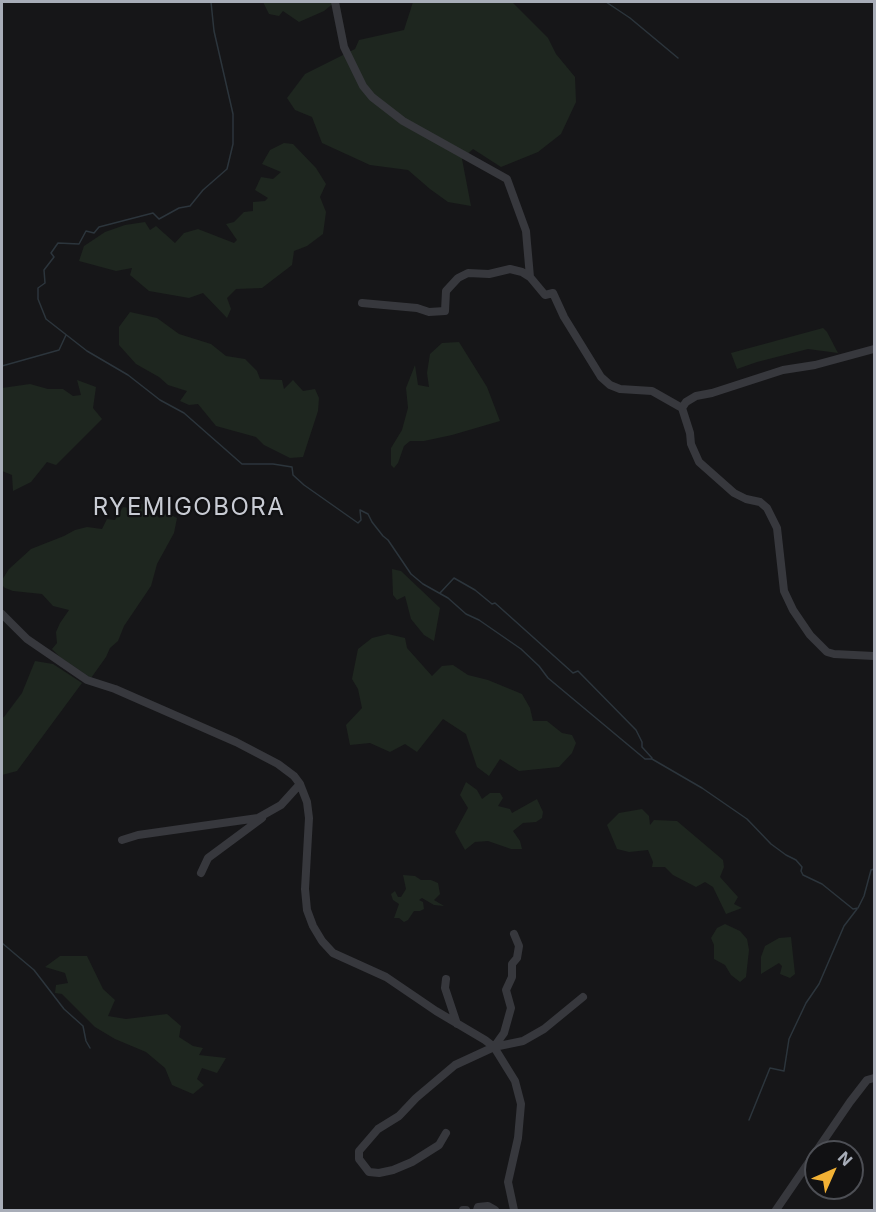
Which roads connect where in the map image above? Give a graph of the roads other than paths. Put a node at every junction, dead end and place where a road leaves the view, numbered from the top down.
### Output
1 (335, 2) edge
2 (530, 277) junction
3 (362, 303) dead end
4 (874, 349) edge
5 (682, 408) junction
6 (2, 614) edge
7 (874, 656) edge
8 (300, 784) junction
9 (264, 816) junction
10 (122, 840) dead end
11 (201, 873) dead end
12 (514, 934) dead end
13 (446, 980) dead end
14 (583, 997) dead end
15 (457, 1024) junction
16 (494, 1047) junction
17 (874, 1078) edge
18 (446, 1133) dead end
19 (477, 1210) edge
20 (495, 1210) edge
21 (514, 1210) edge
22 (776, 1210) edge

1 - 2 street
2 - 3 street
2 - 5 street
4 - 5 street
5 - 7 street
6 - 8 street
8 - 9 street
8 - 15 street
9 - 10 street
9 - 11 street
12 - 16 street
13 - 15 street
14 - 16 street
15 - 16 street
16 - 18 street
16 - 21 street
17 - 22 street
19 - 20 street

